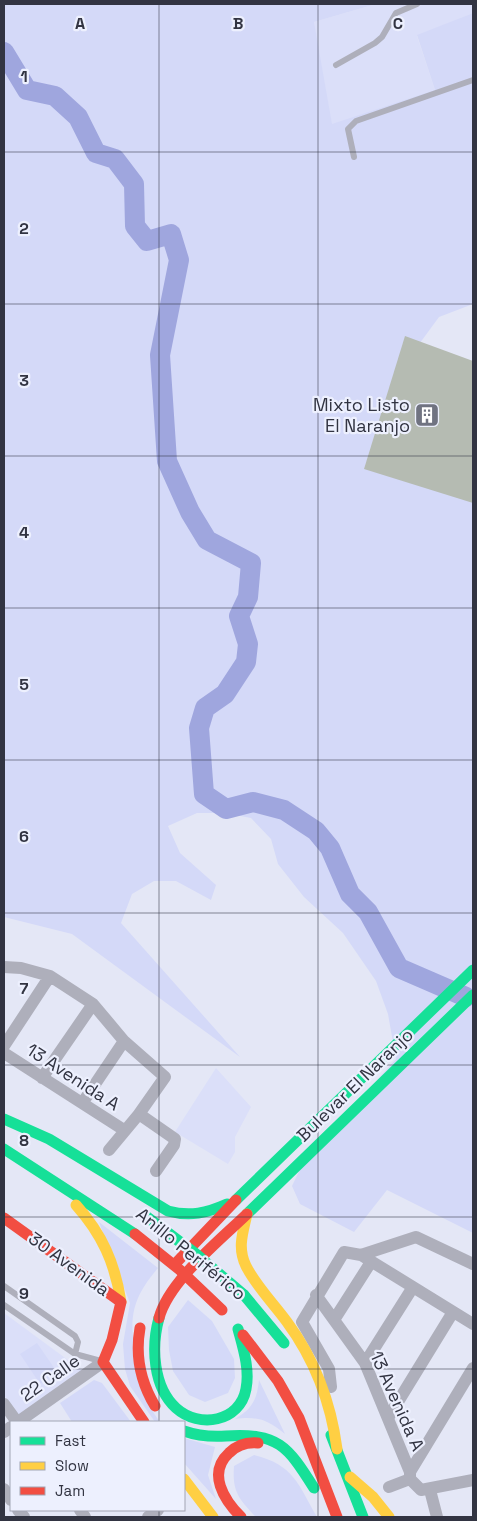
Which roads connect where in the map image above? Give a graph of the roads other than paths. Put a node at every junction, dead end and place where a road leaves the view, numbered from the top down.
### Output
1 (417, 4) edge
2 (336, 65) dead end
3 (473, 80) edge
4 (354, 157) dead end
5 (4, 967) edge
6 (473, 970) edge
7 (50, 976) junction
8 (473, 995) edge
9 (93, 1004) junction
10 (124, 1041) junction
11 (4, 1046) edge
12 (4, 1053) edge
13 (42, 1078) junction
14 (83, 1102) junction
15 (139, 1114) junction
16 (4, 1118) edge
17 (124, 1130) junction
18 (4, 1149) edge
19 (108, 1150) dead end
20 (156, 1171) dead end
21 (91, 1179) dead end
22 (58, 1185) junction
23 (236, 1200) junction
24 (246, 1214) junction
25 (143, 1215) dead end
26 (4, 1218) edge
27 (366, 1258) junction
28 (473, 1264) edge
29 (167, 1274) dead end
30 (4, 1286) edge
31 (413, 1288) junction
32 (316, 1295) junction
33 (121, 1302) junction
34 (4, 1305) edge
35 (453, 1312) junction
36 (142, 1320) dead end
37 (230, 1320) junction
38 (334, 1320) junction
39 (473, 1324) edge
40 (289, 1351) dead end
41 (75, 1354) junction
42 (103, 1362) junction
43 (365, 1363) junction
44 (473, 1368) edge
45 (311, 1390) dead end
46 (4, 1404) edge
47 (161, 1413) dead end
48 (388, 1418) junction
49 (333, 1419) junction
50 (16, 1421) edge
51 (18, 1421) edge
52 (143, 1421) edge
53 (185, 1431) edge
54 (337, 1449) junction
55 (299, 1463) junction
56 (348, 1475) junction
57 (410, 1476) junction
58 (472, 1478) edge
59 (186, 1486) edge
60 (389, 1487) dead end
61 (430, 1490) junction
62 (213, 1517) edge
63 (223, 1517) edge
64 (241, 1517) edge
65 (333, 1517) edge
66 (337, 1517) edge
67 (363, 1517) edge
68 (389, 1517) edge
69 (437, 1517) edge

1 - 2 lane
3 - 4 lane
5 - 7 street
6 - 23 main road, Bulevar El Naranjo
7 - 9 street
7 - 11 street
8 - 24 main road, Bulevar El Naranjo
9 - 10 street
9 - 13 street
10 - 14 street
10 - 15 street
12 - 13 street, 13 Avenida A
13 - 14 street, 13 Avenida A
14 - 17 street, 13 Avenida A
15 - 17 street
15 - 20 street
16 - 21 main road
16 - 23 main road
17 - 19 street
18 - 22 main road, Anillo Periférico
22 - 33 main road
22 - 37 main road, Anillo Periférico, bridge
23 - 29 main road
24 - 37 main road, Bulevar El Naranjo
24 - 49 main road
25 - 40 main road, Anillo Periférico, bridge
26 - 33 main road, 30 Avenida
27 - 28 street
27 - 31 street
27 - 32 street
27 - 38 street
30 - 41 lane
31 - 35 street
31 - 43 street
32 - 38 street, 13 Avenida A
32 - 49 street
33 - 42 main road, 30 Avenida
34 - 41 lane
35 - 39 street
35 - 48 street
36 - 47 main road
37 - 66 main road, Anillo Periférico
38 - 43 street, 13 Avenida A
41 - 42 lane
42 - 51 street, 22 Calle
42 - 52 main road
43 - 48 street, 13 Avenida A
44 - 57 street
45 - 54 main road
46 - 50 street
48 - 57 street, 13 Avenida A
49 - 54 main road
53 - 55 main road
54 - 56 main road
55 - 64 main road
55 - 65 main road
56 - 67 main road
56 - 68 main road
57 - 60 street
57 - 61 street, 13 Avenida A
58 - 61 street
59 - 62 main road
59 - 63 main road
61 - 69 street

